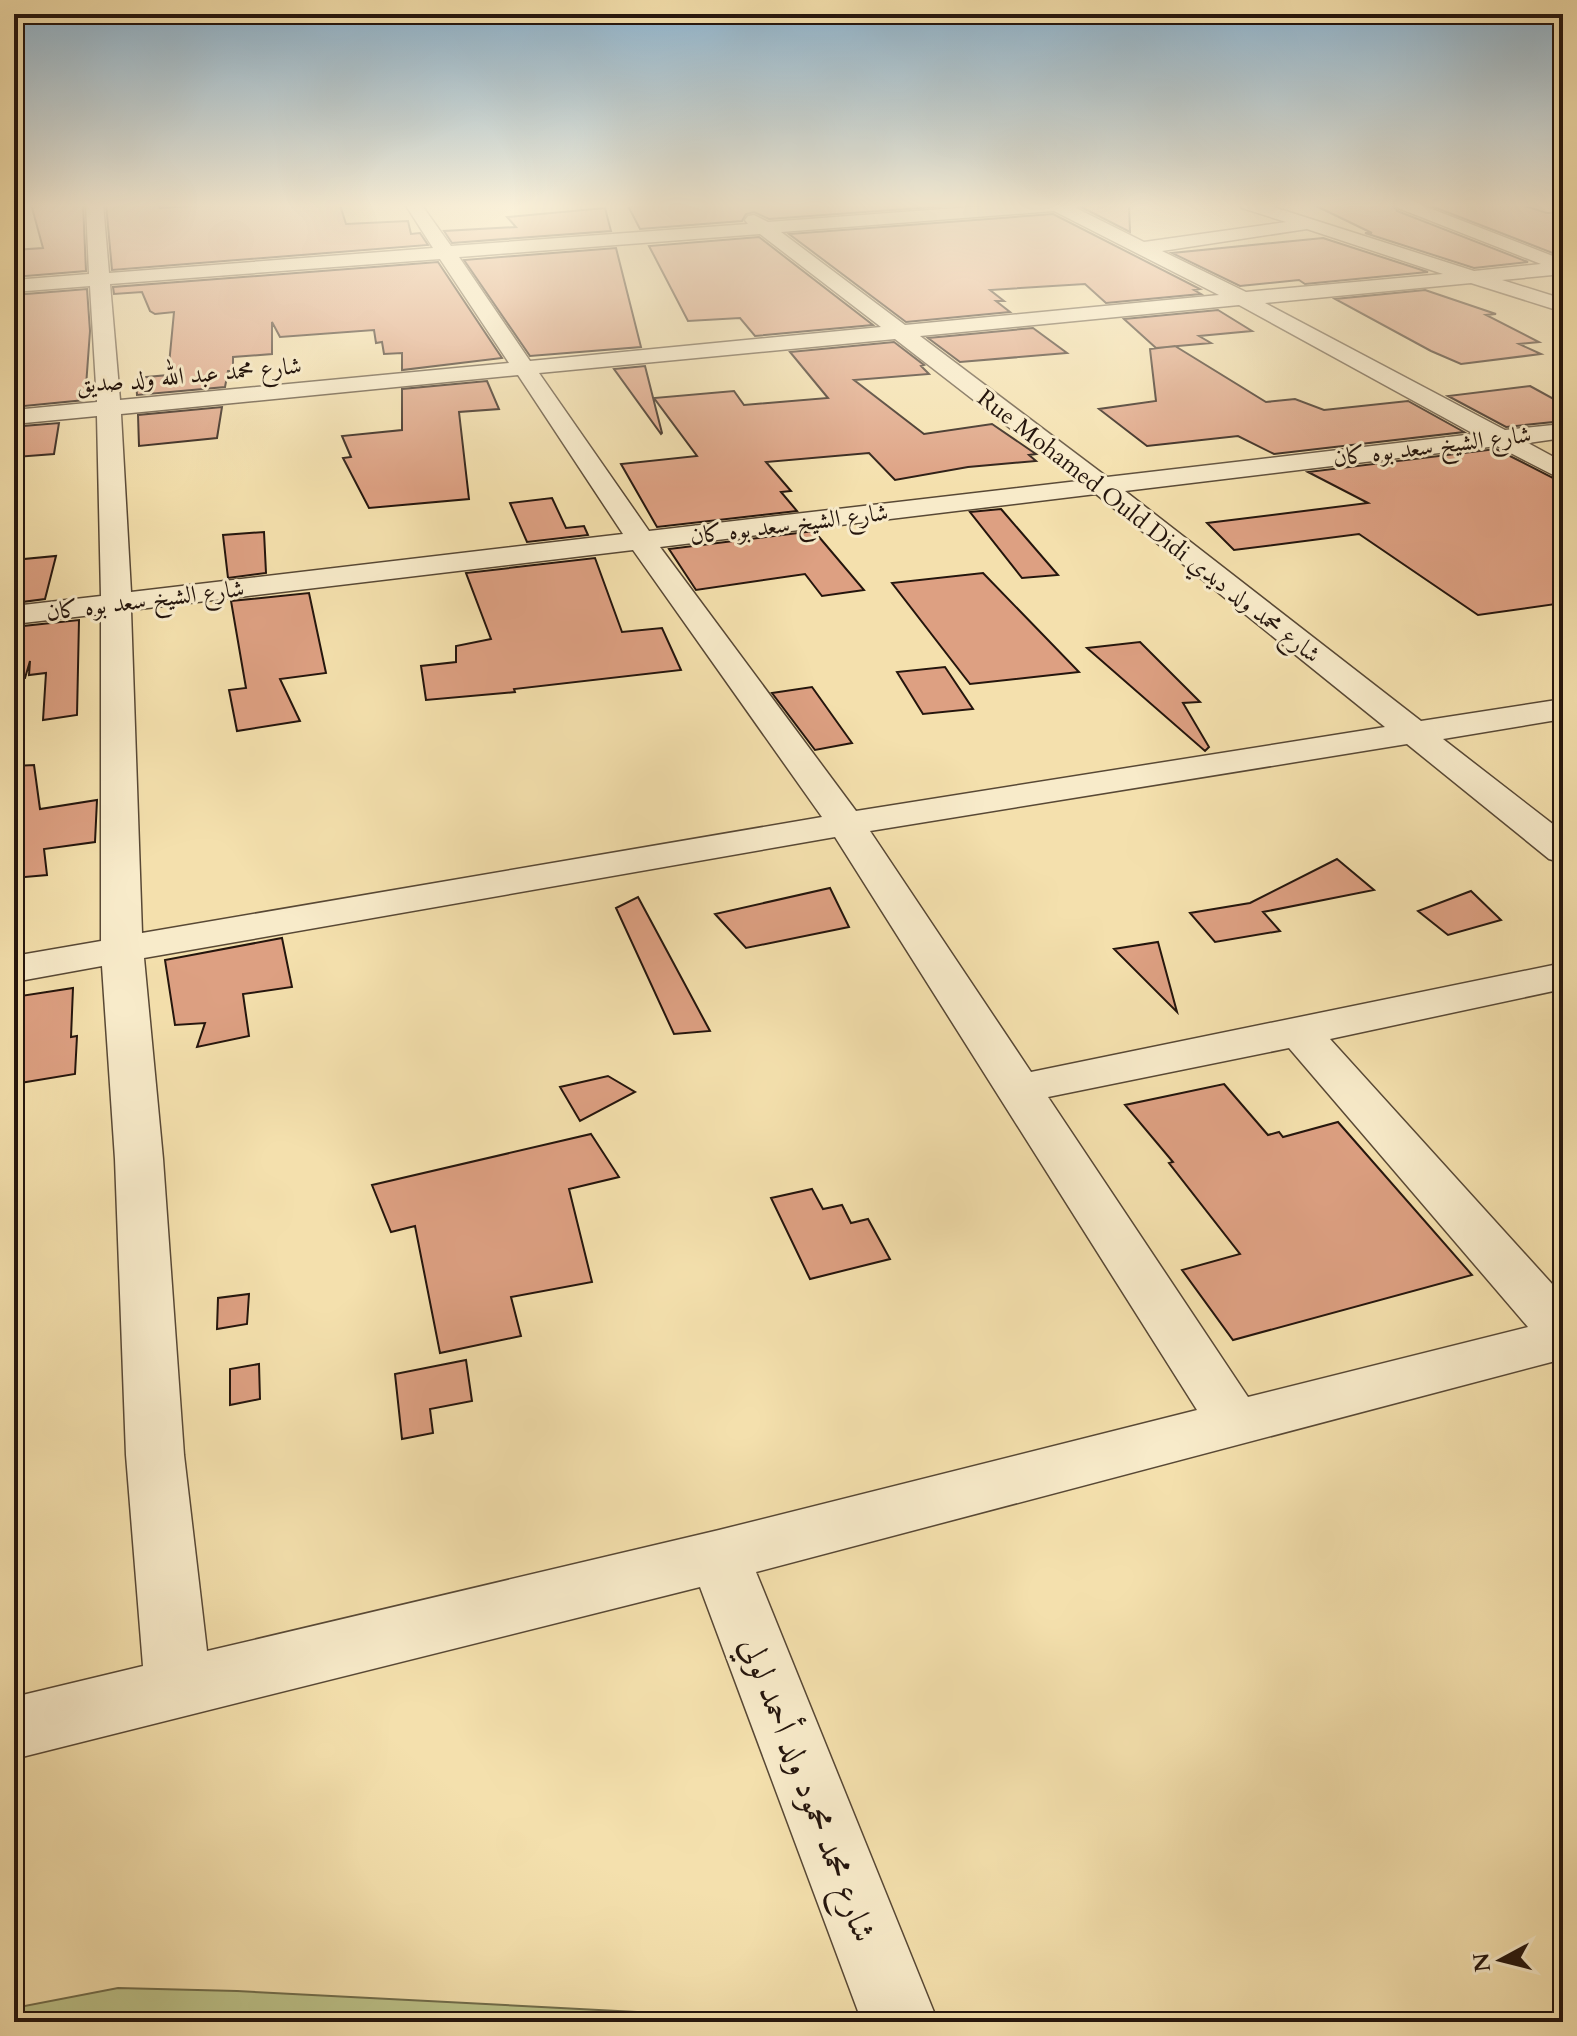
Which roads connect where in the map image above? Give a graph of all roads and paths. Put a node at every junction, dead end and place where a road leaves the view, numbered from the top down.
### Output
1 (103, 299) edge
2 (478, 299) edge
3 (856, 299) edge
4 (1243, 299) joint
5 (1540, 299) edge
6 (1563, 306) edge
7 (899, 333) junction
8 (524, 369) junction
9 (109, 408) junction
10 (14, 417) edge
11 (1563, 431) edge
12 (1499, 438) junction
13 (1563, 472) edge
14 (1099, 484) junction
15 (642, 542) junction
16 (116, 603) junction
17 (14, 615) edge
18 (1563, 709) edge
19 (1413, 734) junction
20 (846, 824) junction
21 (1563, 851) edge
22 (122, 951) junction
23 (14, 969) edge
24 (1563, 976) edge
25 (1299, 1032) junction
26 (1017, 1089) junction
27 (1563, 1331) edge
28 (1563, 1339) edge
29 (1236, 1425) junction
30 (719, 1556) junction
31 (178, 1689) junction
32 (14, 1728) edge
33 (900, 2022) edge

1 - 9 street
2 - 8 street
3 - 7 street, Rue Mohamed Ould Didi شارع محمد ولد ديدي
4 - 7 street, شارع محمد عبد الله ولد صديق
4 - 12 street
5 - 6 street
7 - 8 street, شارع محمد عبد الله ولد صديق
7 - 14 street, Rue Mohamed Ould Didi شارع محمد ولد ديدي
8 - 9 street, شارع محمد عبد الله ولد صديق
8 - 15 street
9 - 10 street, شارع محمد عبد الله ولد صديق
9 - 16 street
11 - 12 street, شارع الشيخ سعد بوه كان
12 - 13 street
12 - 14 street, شارع الشيخ سعد بوه كان
14 - 15 street, شارع الشيخ سعد بوه كان
14 - 19 street, Rue Mohamed Ould Didi شارع محمد ولد ديدي
15 - 16 street, شارع الشيخ سعد بوه كان
15 - 20 street
16 - 17 street, شارع الشيخ سعد بوه كان
16 - 22 street
18 - 19 street
19 - 20 street
19 - 21 street, Rue Mohamed Ould Didi شارع محمد ولد ديدي
20 - 22 street
20 - 26 street
22 - 23 street
22 - 31 street
24 - 25 street
25 - 26 street
25 - 27 street
26 - 29 street
28 - 29 street
29 - 30 street
30 - 31 street
30 - 33 street, شارع محمد محمود ولد أحمد لولي
31 - 32 street

